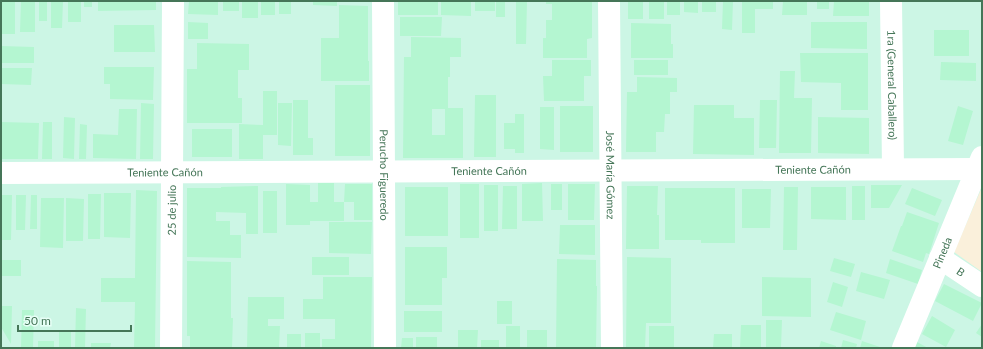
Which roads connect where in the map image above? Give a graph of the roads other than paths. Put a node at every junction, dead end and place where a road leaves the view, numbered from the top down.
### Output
1 (173, 1) edge
2 (384, 1) edge
3 (609, 1) edge
4 (891, 1) edge
5 (979, 163) edge
6 (893, 169) junction
7 (611, 170) junction
8 (384, 171) junction
9 (173, 172) junction
10 (1, 173) edge
11 (940, 258) junction
12 (982, 286) edge
13 (171, 348) edge
14 (385, 348) edge
15 (612, 348) edge
16 (903, 348) edge

1 - 9 street, 25 de julio
2 - 8 street, Perucho Figueredo
3 - 7 street, José María Gómez
4 - 6 street, 1ra (General Caballero)
5 - 6 street, Teniente Cañón
5 - 11 street, Pineda
6 - 7 street, Teniente Cañón
7 - 8 street, Teniente Cañón
7 - 15 street, José María Gómez
8 - 9 street, Teniente Cañón
8 - 14 street, Perucho Figueredo
9 - 10 street, Teniente Cañón
9 - 13 street, 25 de julio
11 - 12 street, B
11 - 16 street, Pineda

